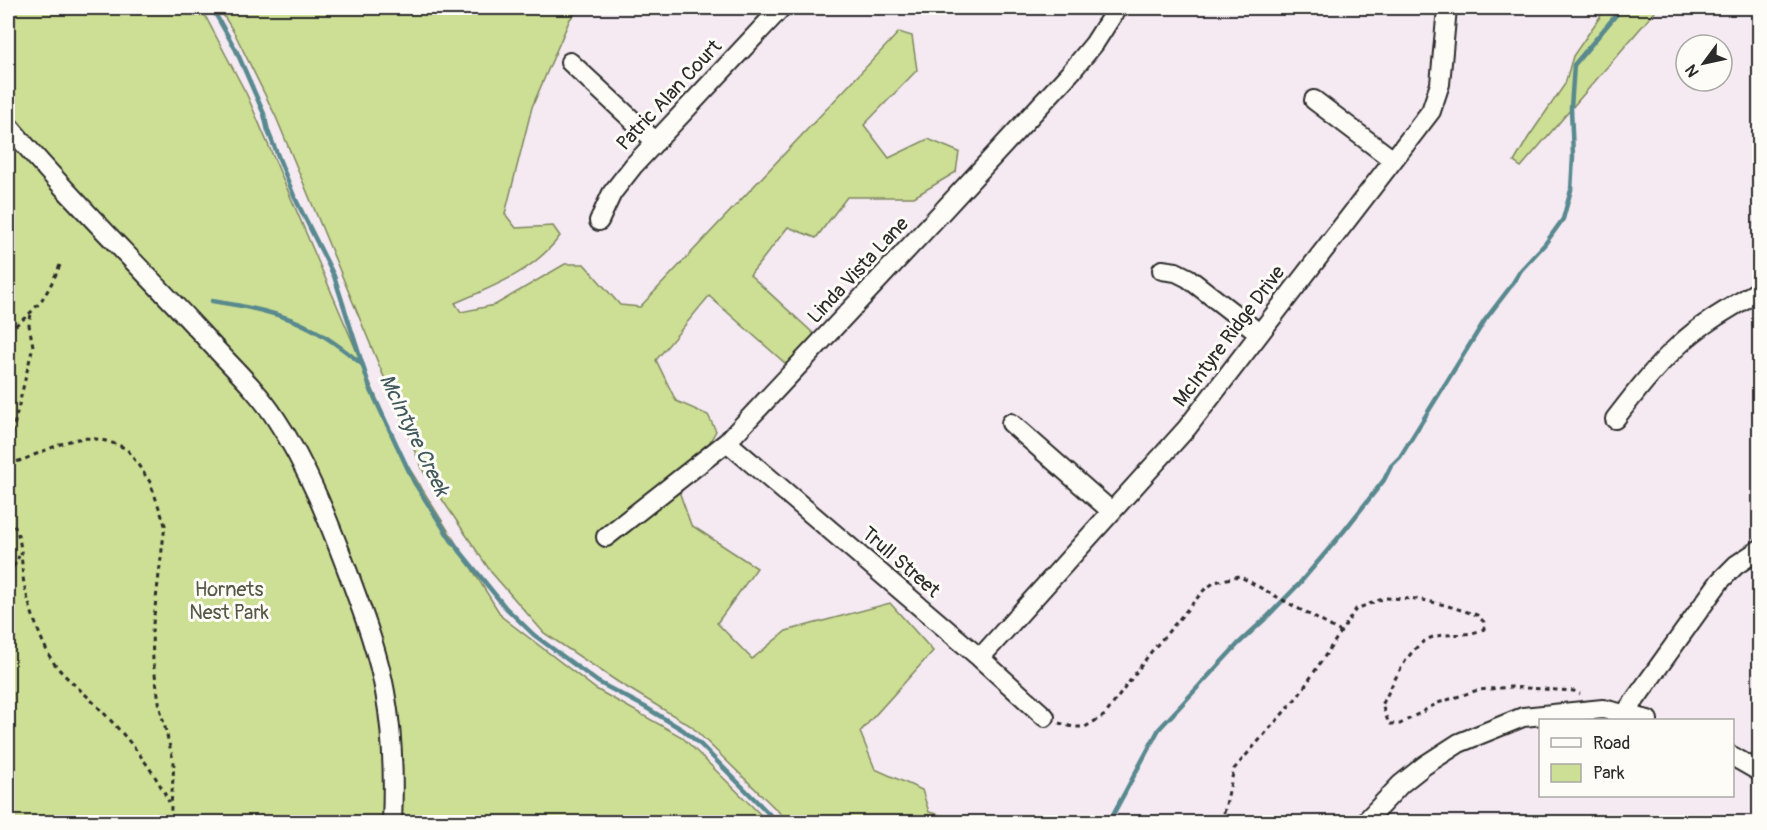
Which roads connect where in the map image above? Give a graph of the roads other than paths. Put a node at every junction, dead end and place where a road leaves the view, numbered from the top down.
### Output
1 (781, 8) edge
2 (1117, 8) edge
3 (1447, 8) edge
4 (570, 62) dead end
5 (1314, 100) dead end
6 (8, 125) edge
7 (656, 142) junction
8 (1393, 160) junction
9 (599, 221) dead end
10 (1162, 270) dead end
11 (1760, 290) edge
12 (1259, 333) junction
13 (1615, 419) dead end
14 (1011, 423) dead end
15 (727, 442) junction
16 (1111, 511) junction
17 (606, 537) dead end
18 (1760, 549) edge
19 (980, 658) junction
20 (1624, 714) junction
21 (1045, 717) road end
22 (1644, 719) edge
23 (1734, 757) edge
24 (1760, 772) edge
25 (392, 822) edge
26 (1365, 822) edge

1 - 7 street, Patric Alan Court
2 - 15 street, Linda Vista Lane
3 - 8 street, McIntyre Ridge Drive
4 - 7 street
5 - 8 street
6 - 25 street
7 - 9 street, Patric Alan Court
8 - 12 street, McIntyre Ridge Drive
10 - 12 street
11 - 13 street
12 - 16 street, McIntyre Ridge Drive
14 - 16 street
15 - 17 street, Linda Vista Lane
15 - 19 street, Trull Street
16 - 19 street, McIntyre Ridge Drive
18 - 20 street
19 - 21 street, Trull Street
20 - 22 street
20 - 26 street
23 - 24 street

